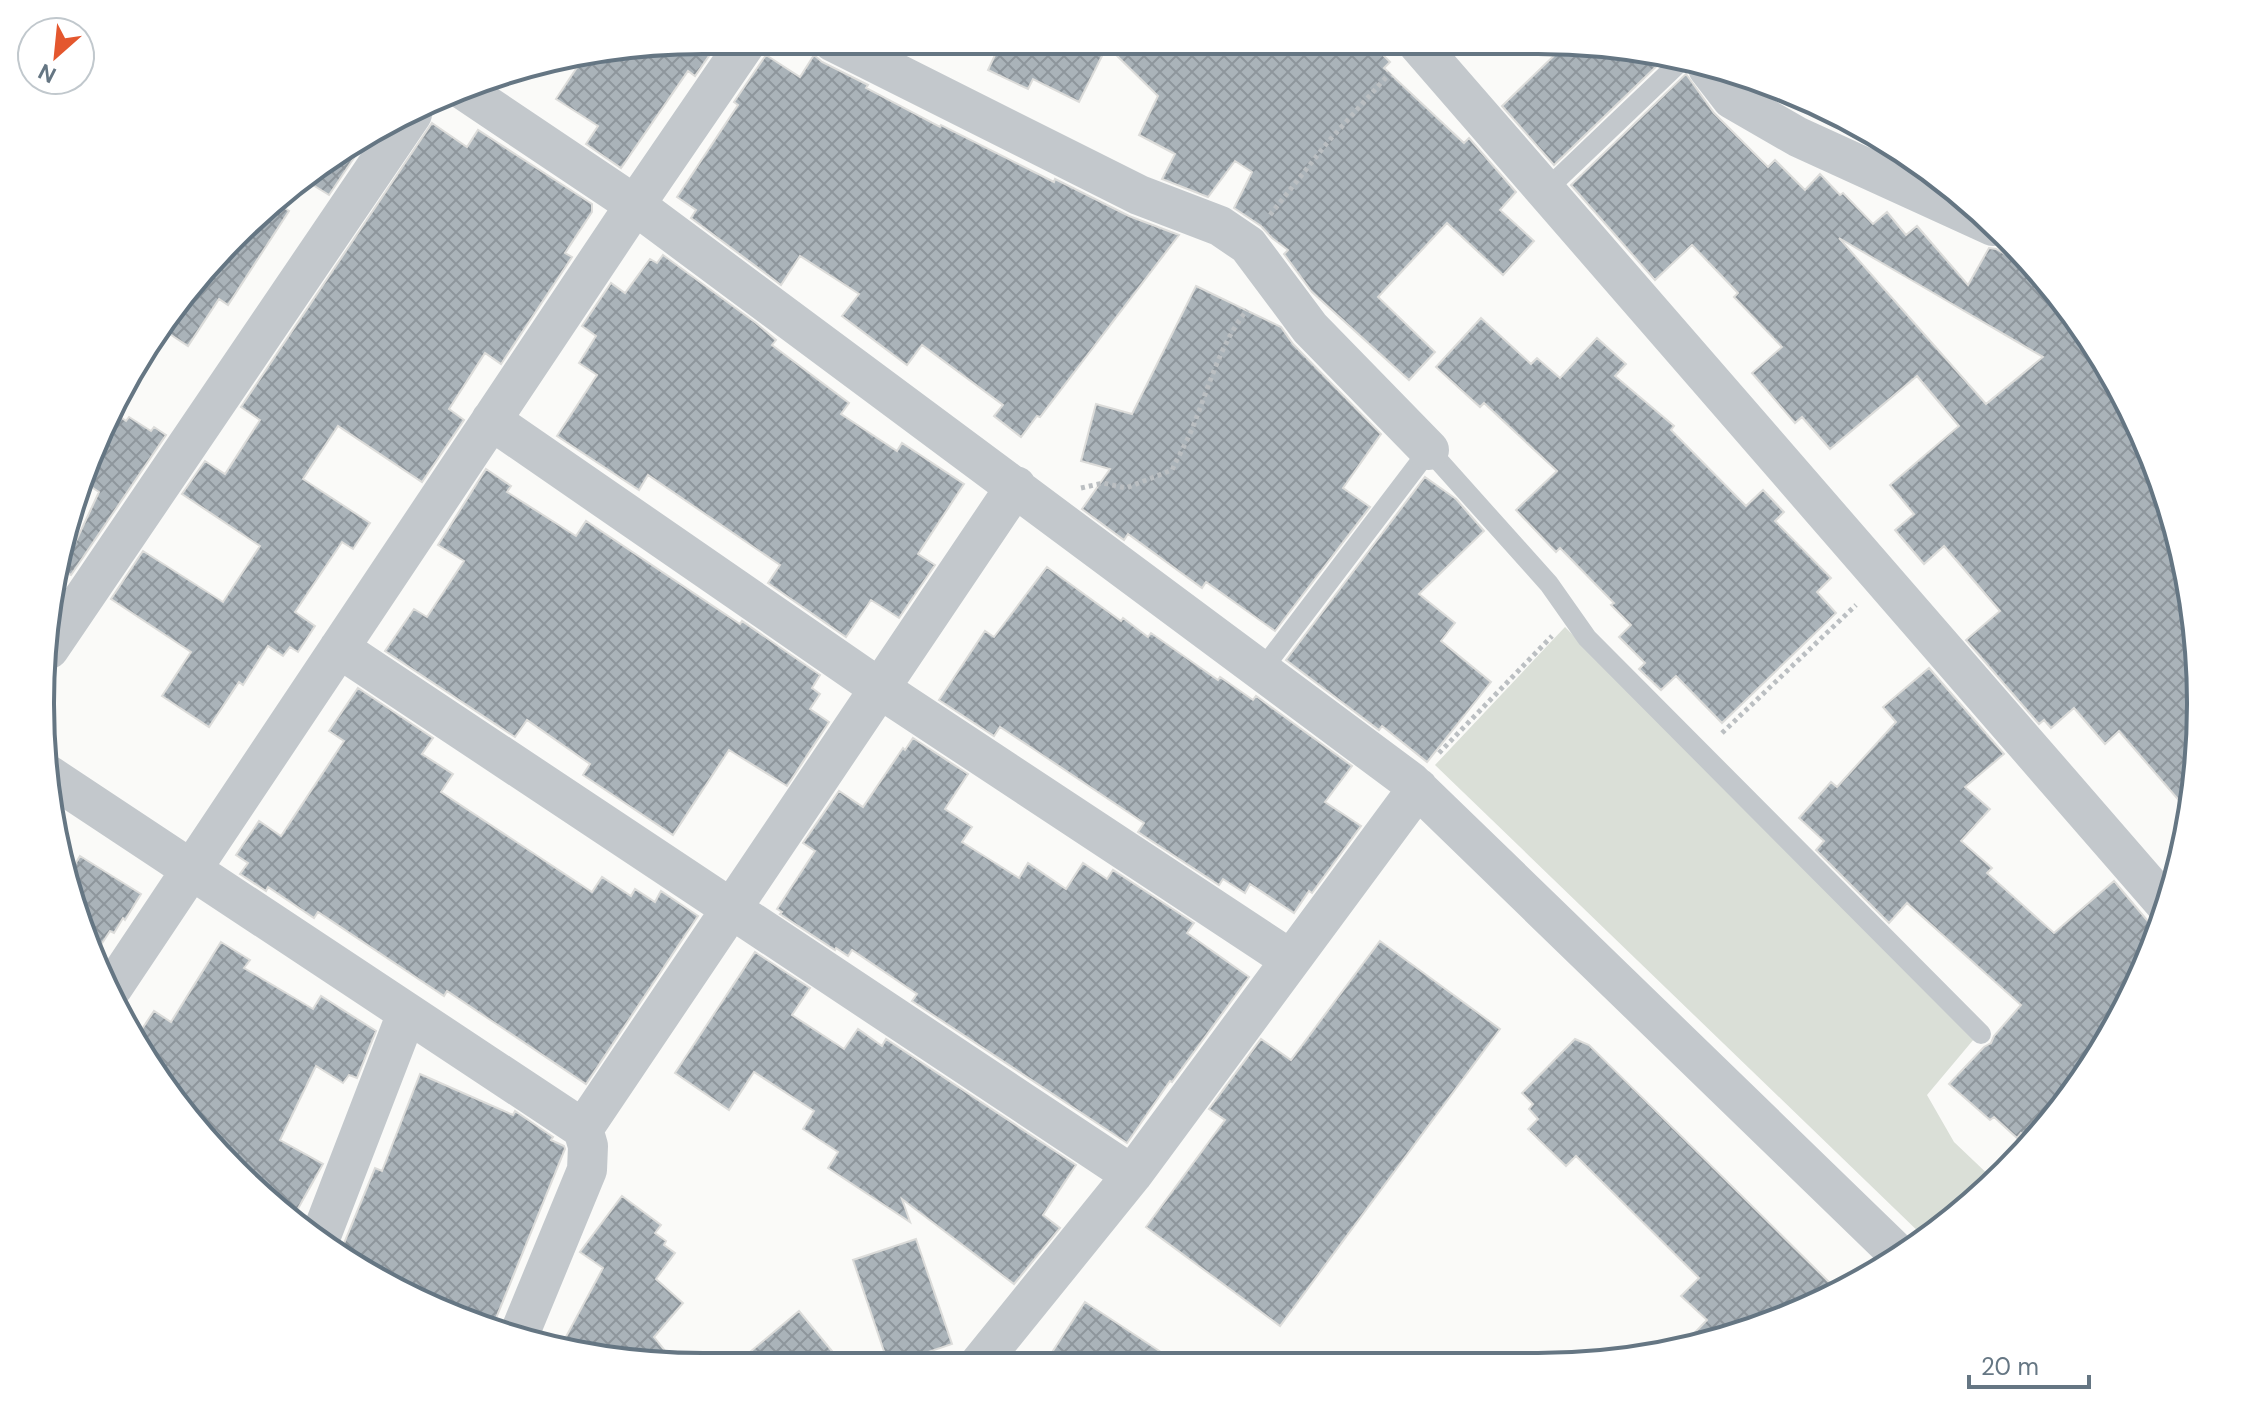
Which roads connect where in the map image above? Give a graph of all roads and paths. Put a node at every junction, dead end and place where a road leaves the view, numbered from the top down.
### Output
1 (738, 54) edge
2 (858, 54) edge
3 (1410, 54) edge
4 (1427, 54) edge
5 (1673, 68) edge
6 (1717, 79) edge
7 (473, 96) edge
8 (402, 128) edge
9 (1545, 191) junction
10 (635, 205) junction
11 (1962, 212) edge
12 (1248, 245) junction
13 (1273, 278) junction
14 (491, 420) junction
15 (1429, 450) junction
16 (1029, 497) junction
17 (1883, 579) junction
18 (1572, 616) junction
19 (58, 636) edge
20 (339, 648) junction
21 (1261, 671) junction
22 (879, 688) junction
23 (1700, 754) junction
24 (59, 782) edge
25 (1415, 785) junction
26 (191, 870) junction
27 (2158, 896) edge
28 (731, 909) junction
29 (1291, 960) junction
30 (117, 982) edge
31 (407, 1013) junction
32 (1981, 1034) dead end
33 (583, 1129) junction
34 (1132, 1175) junction
35 (323, 1230) edge
36 (1892, 1248) edge
37 (522, 1327) edge
38 (988, 1353) edge

1 - 10 street
2 - 12 street
3 - 12 path
4 - 9 street
5 - 9 lane
6 - 11 street
7 - 10 street
8 - 19 street
9 - 17 street
10 - 14 street
10 - 16 street
12 - 13 street
13 - 15 street
13 - 16 path
14 - 20 street
14 - 22 street
15 - 18 lane
15 - 21 lane
16 - 21 street
16 - 22 street
17 - 23 path
17 - 27 street
18 - 23 lane
18 - 25 path
20 - 26 street
20 - 28 street
21 - 25 street
22 - 28 street
22 - 29 street
23 - 32 lane
24 - 26 street
25 - 29 street
25 - 36 street
26 - 30 street
26 - 31 street
28 - 33 street
28 - 34 street
29 - 34 street
31 - 33 street
31 - 35 street
33 - 37 street
34 - 38 street

